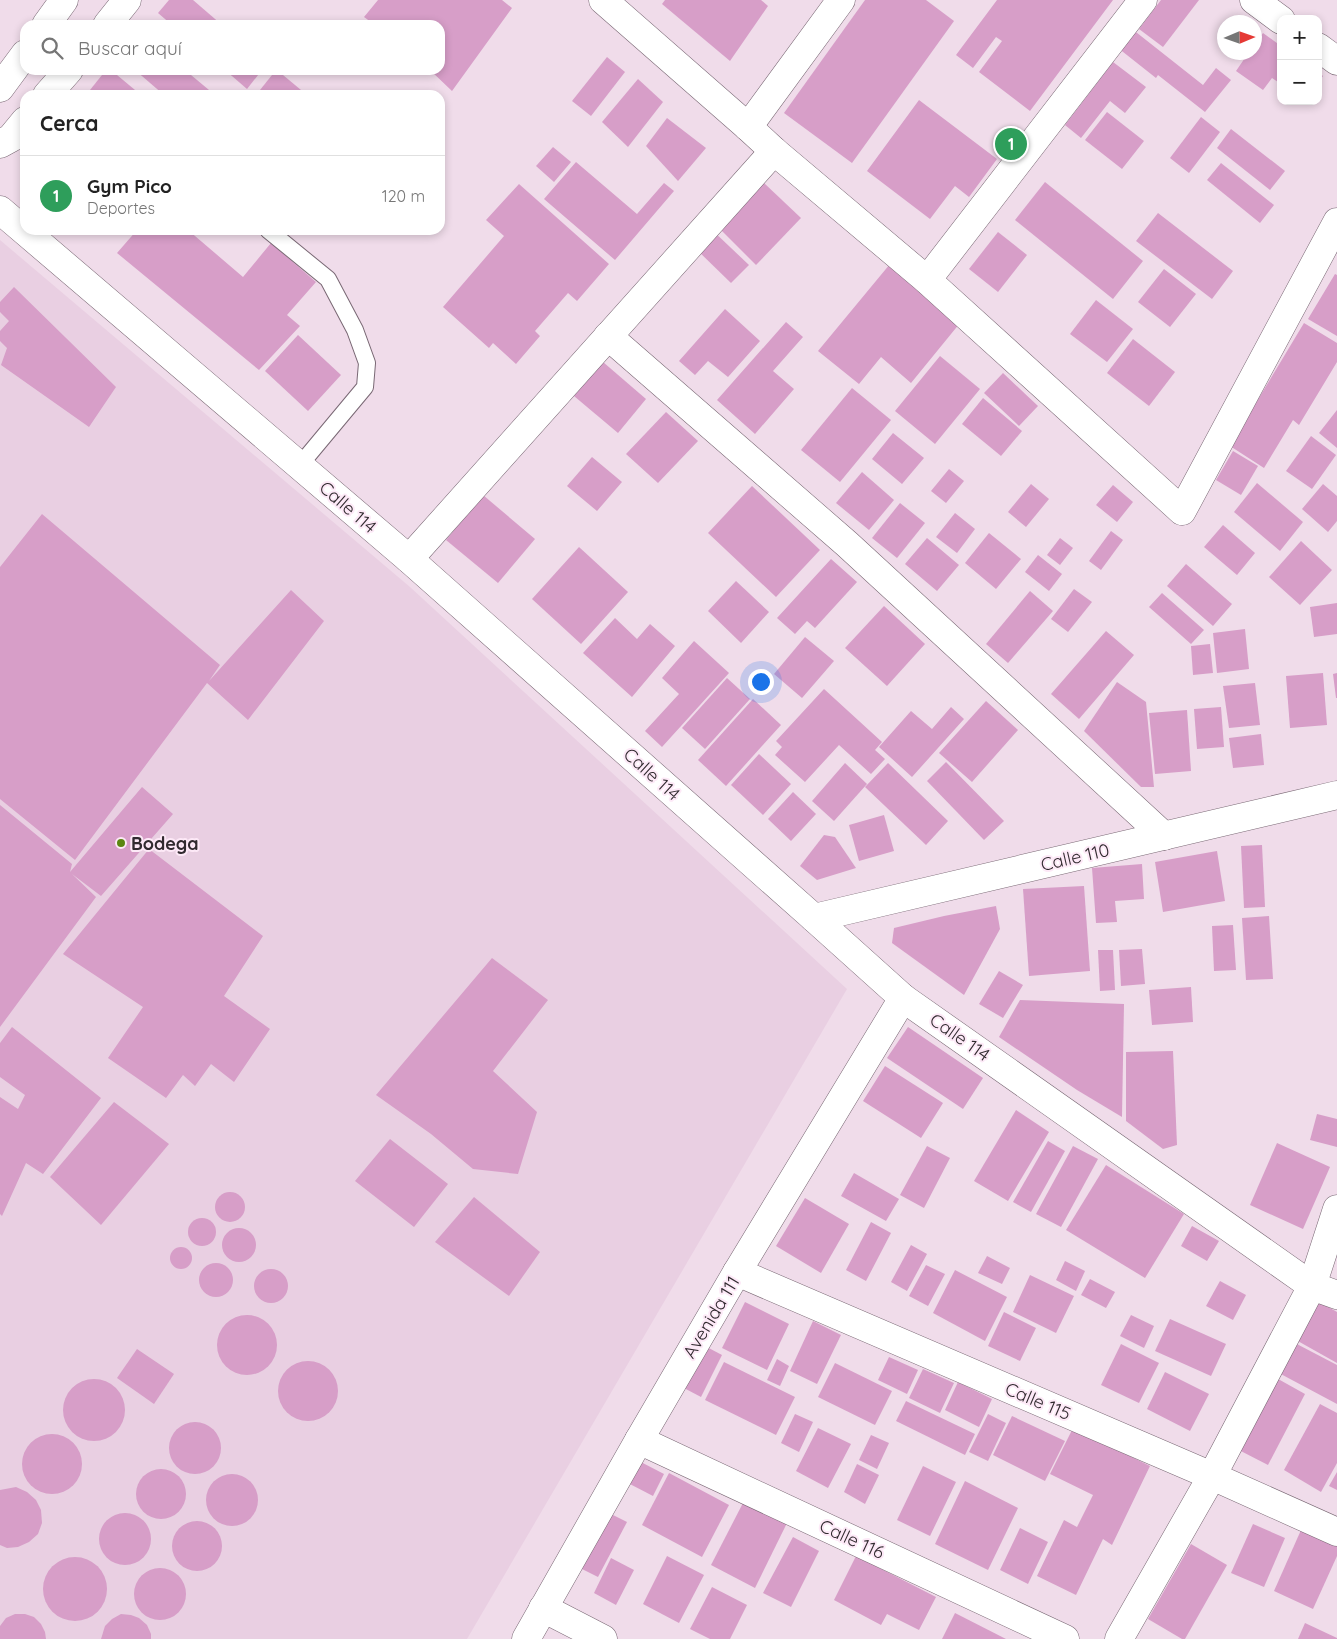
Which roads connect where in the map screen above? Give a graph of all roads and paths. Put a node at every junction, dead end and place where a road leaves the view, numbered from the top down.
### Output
1 (64, 0) edge
2 (127, 0) edge
3 (603, 0) edge
4 (841, 0) edge
5 (1143, 0) edge
6 (1254, 0) edge
7 (1277, 17) edge
8 (50, 20) edge
9 (111, 20) edge
10 (1322, 50) edge
11 (20, 61) edge
12 (1337, 61) edge
13 (65, 75) edge
14 (0, 88) edge
15 (52, 90) edge
16 (20, 127) edge
17 (748, 127) junction
18 (0, 144) edge
19 (774, 151) junction
20 (0, 210) edge
21 (1337, 222) edge
22 (20, 227) edge
23 (29, 235) edge
24 (274, 235) edge
25 (927, 280) junction
26 (608, 336) junction
27 (300, 465) junction
28 (410, 559) junction
29 (1337, 795) edge
30 (1164, 836) junction
31 (814, 918) junction
32 (903, 998) junction
33 (1337, 1209) edge
34 (738, 1272) junction
35 (1324, 1290) edge
36 (639, 1440) junction
37 (1212, 1476) junction
38 (1337, 1532) edge
39 (543, 1608) junction
40 (526, 1639) edge
41 (603, 1639) edge
42 (1065, 1639) edge
43 (1119, 1639) edge

1 - 8 street
2 - 9 street
3 - 17 street
4 - 17 street
5 - 25 street
6 - 7 street
10 - 12 street
11 - 14 street
13 - 15 street
16 - 18 street
17 - 19 street
19 - 25 street
19 - 26 street
20 - 22 street, Calle 114
21 - 25 street
23 - 27 street, Calle 114
24 - 27 lane
26 - 28 street
26 - 30 street
27 - 28 street, Calle 114
28 - 31 street, Calle 114
29 - 30 street, Calle 110
30 - 31 street, Calle 110
31 - 32 street, Calle 114
32 - 34 street, Avenida 111
32 - 35 street, Calle 114
33 - 35 street
34 - 36 street, Avenida 111
34 - 37 street, Calle 115
35 - 37 street
36 - 39 street, Avenida 111
36 - 42 street, Calle 116
37 - 38 street, Calle 115
37 - 43 street
39 - 40 street, Avenida 111
39 - 41 street

